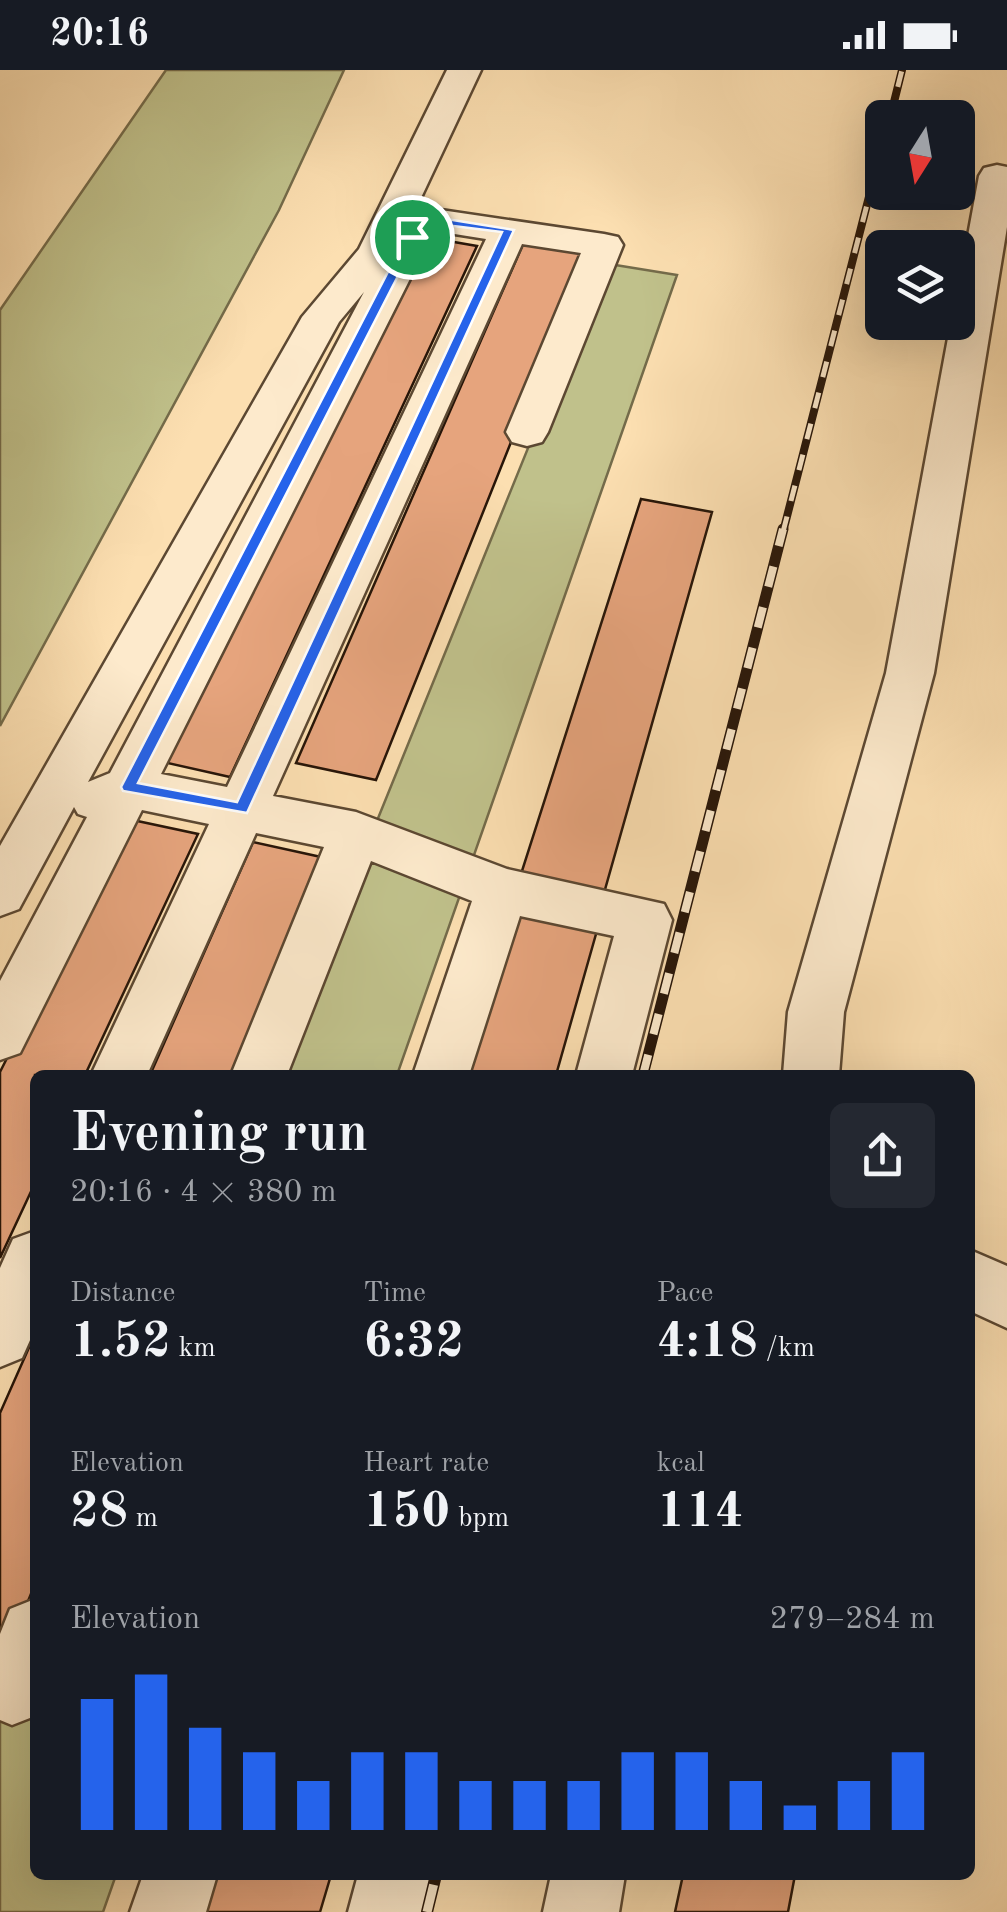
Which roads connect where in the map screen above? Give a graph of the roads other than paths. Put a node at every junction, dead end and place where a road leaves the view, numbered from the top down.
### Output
1 (464, 70) edge
2 (997, 176) dead end
3 (509, 230) junction
4 (527, 432) dead end
5 (128, 787) junction
6 (241, 809) junction
7 (38, 824) junction
8 (356, 833) junction
9 (502, 890) junction
10 (0, 894) edge
11 (25, 935) edge
12 (0, 1036) edge
13 (122, 1070) edge
14 (260, 1070) edge
15 (444, 1070) edge
16 (605, 1070) edge
17 (811, 1070) edge
18 (30, 1271) edge
19 (975, 1282) edge
20 (1007, 1298) edge
21 (0, 1336) edge
22 (178, 1880) edge
23 (394, 1880) edge
24 (587, 1880) edge
25 (168, 1912) edge
26 (386, 1912) edge
27 (580, 1912) edge

1 - 7 lane
2 - 17 lane
3 - 4 lane
3 - 5 lane
3 - 6 lane
5 - 6 lane
5 - 7 lane
5 - 11 lane
6 - 8 lane
6 - 13 lane
7 - 10 lane
8 - 9 lane
8 - 14 lane
9 - 15 lane
9 - 16 lane
11 - 12 lane
18 - 21 lane
19 - 20 lane
22 - 25 lane
23 - 26 lane
24 - 27 lane

